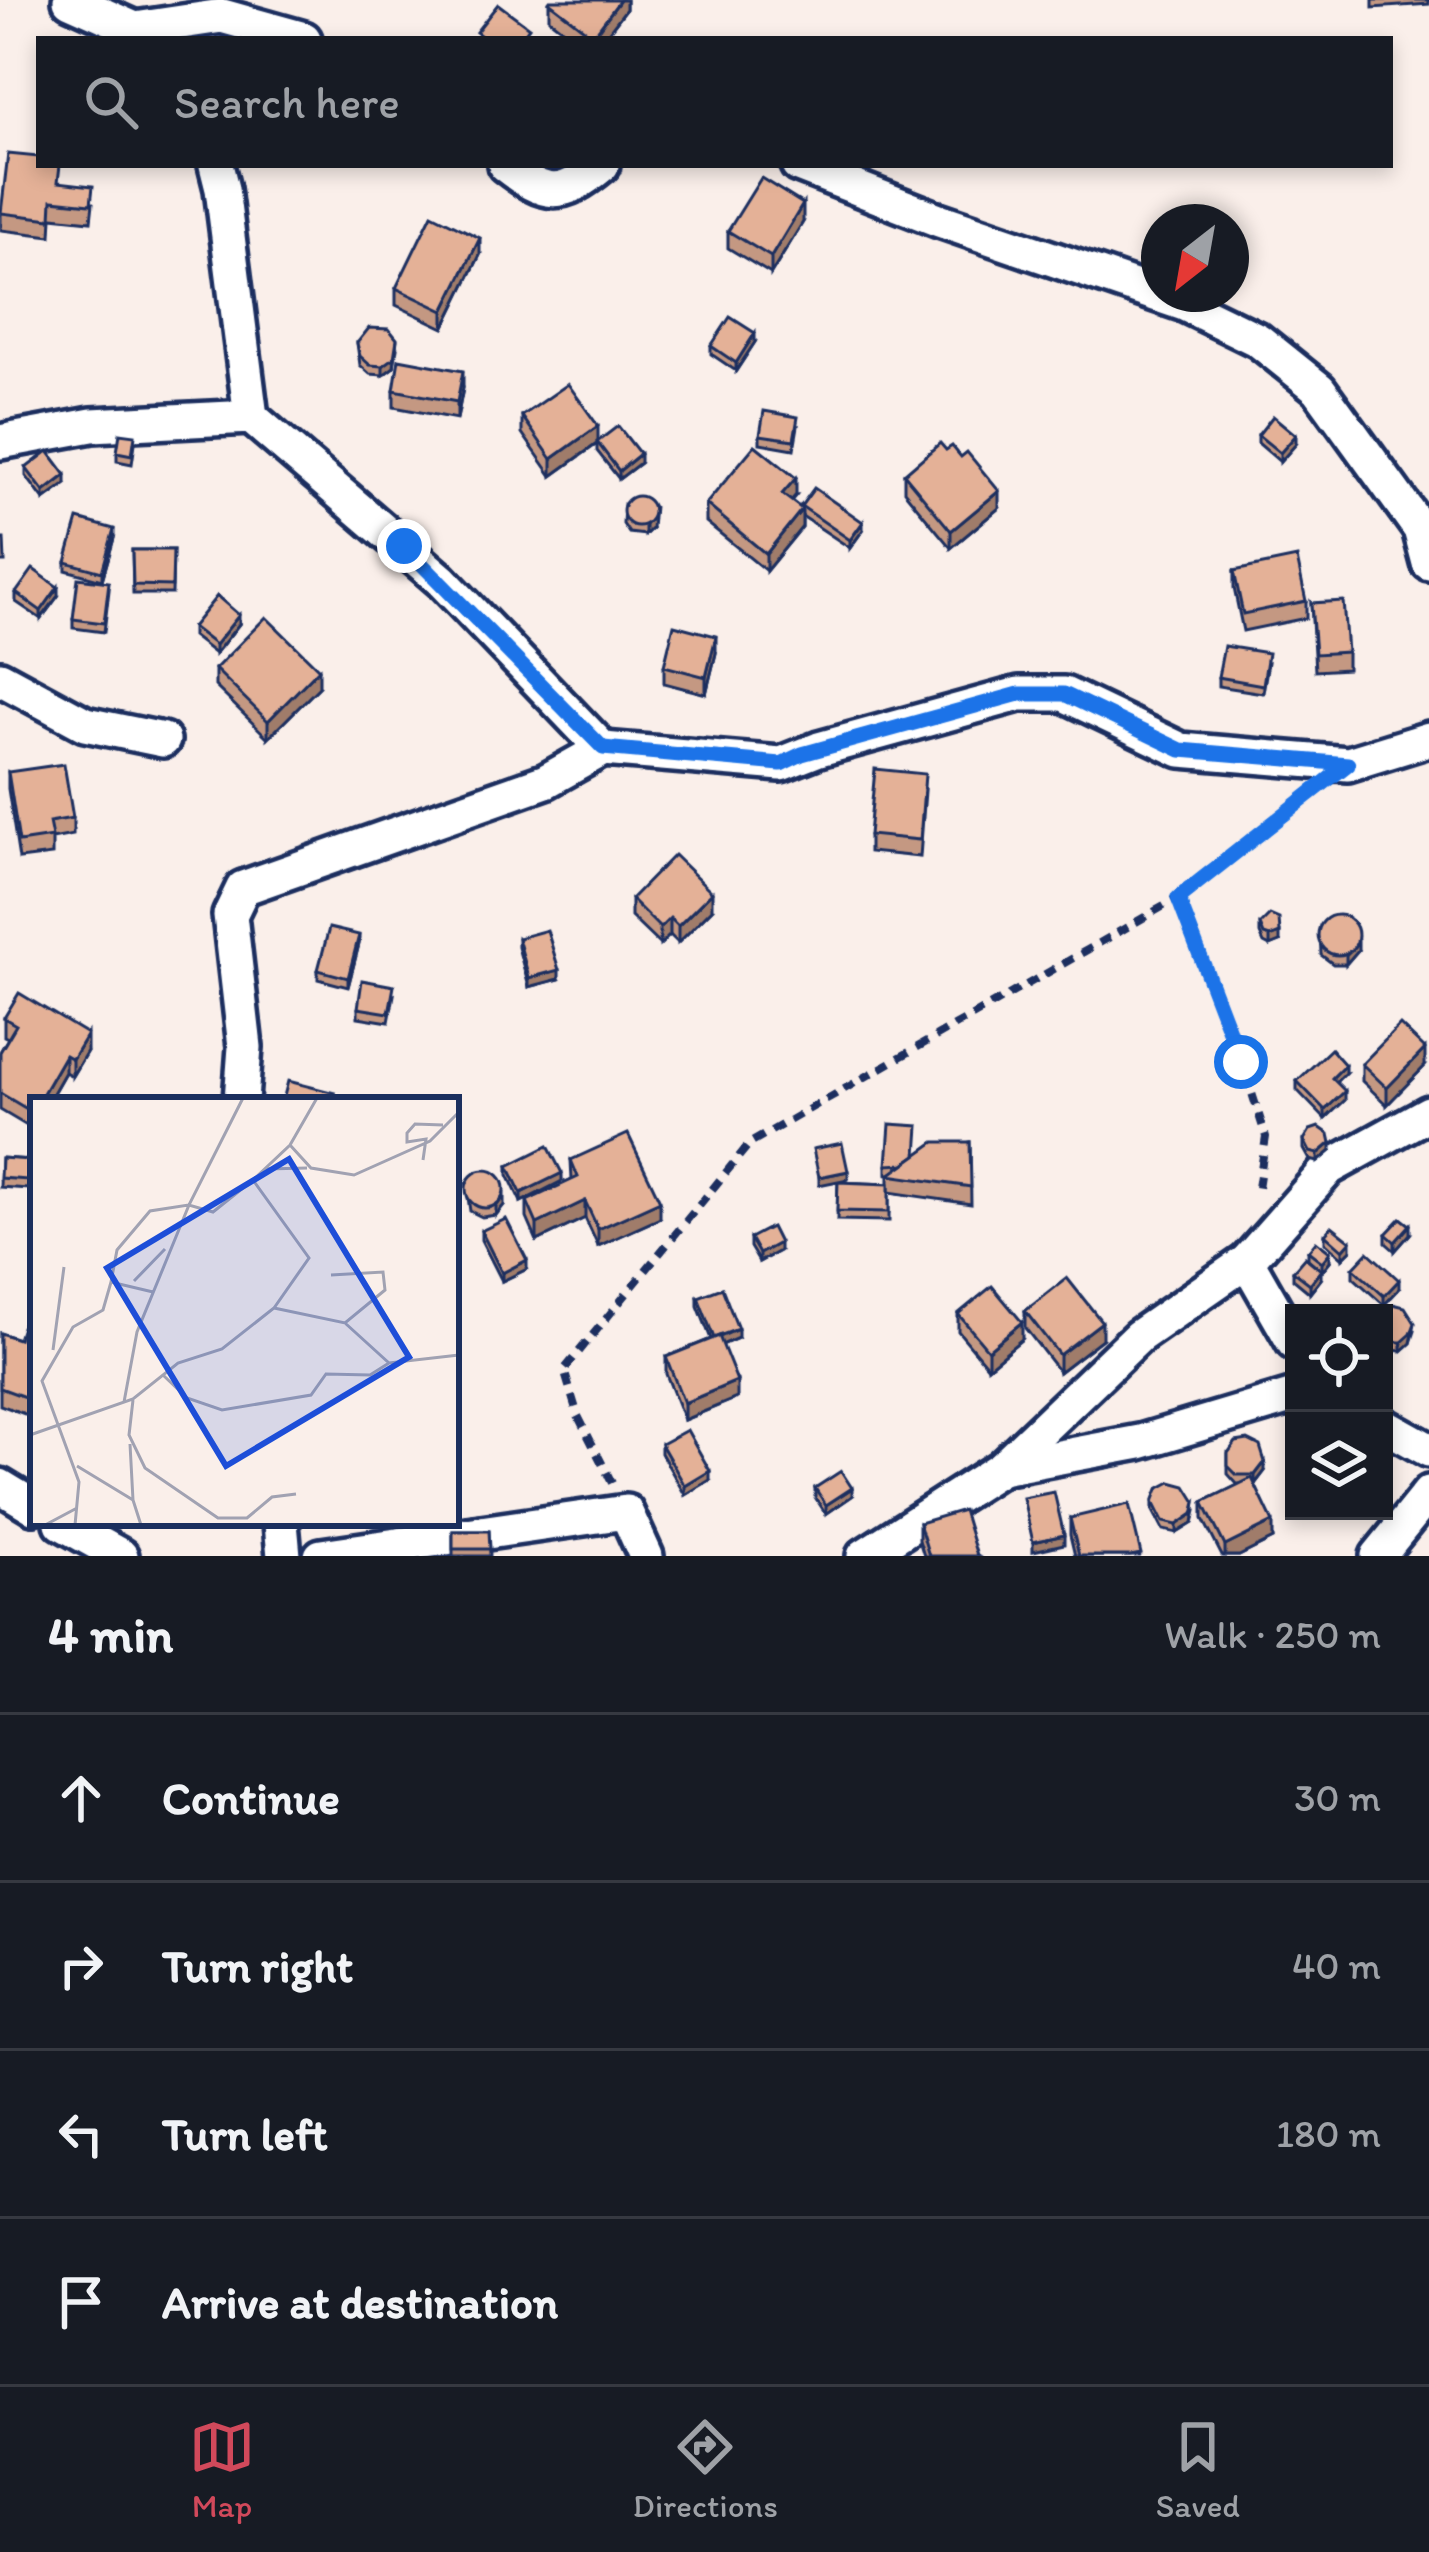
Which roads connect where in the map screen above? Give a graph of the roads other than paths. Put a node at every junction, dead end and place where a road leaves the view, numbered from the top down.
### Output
1 (70, 0) edge
2 (138, 34) edge
3 (293, 36) edge
4 (217, 168) edge
5 (510, 168) edge
6 (598, 168) edge
7 (806, 168) edge
8 (251, 417) junction
9 (0, 442) edge
10 (1429, 563) edge
11 (0, 678) edge
12 (163, 740) dead end
13 (1429, 740) edge
14 (603, 748) junction
15 (241, 1097) edge
16 (1429, 1113) edge
17 (1247, 1261) junction
18 (1285, 1327) edge
19 (1285, 1399) edge
20 (1393, 1430) edge
21 (1429, 1450) edge
22 (1001, 1468) junction
23 (0, 1486) edge
24 (1429, 1493) edge
25 (30, 1504) edge
26 (67, 1526) edge
27 (280, 1526) edge
28 (122, 1556) edge
29 (284, 1556) edge
30 (321, 1556) edge
31 (646, 1556) edge
32 (864, 1556) edge
33 (1378, 1556) edge

1 - 2 street
2 - 3 street
4 - 8 street
5 - 6 street
7 - 10 street
8 - 9 street
8 - 14 street
11 - 12 street
13 - 14 street
14 - 15 street
16 - 17 street
17 - 18 street
17 - 22 street
19 - 22 street
20 - 21 street
22 - 32 street
23 - 25 street
24 - 33 street
26 - 28 street
27 - 29 street
30 - 31 street

